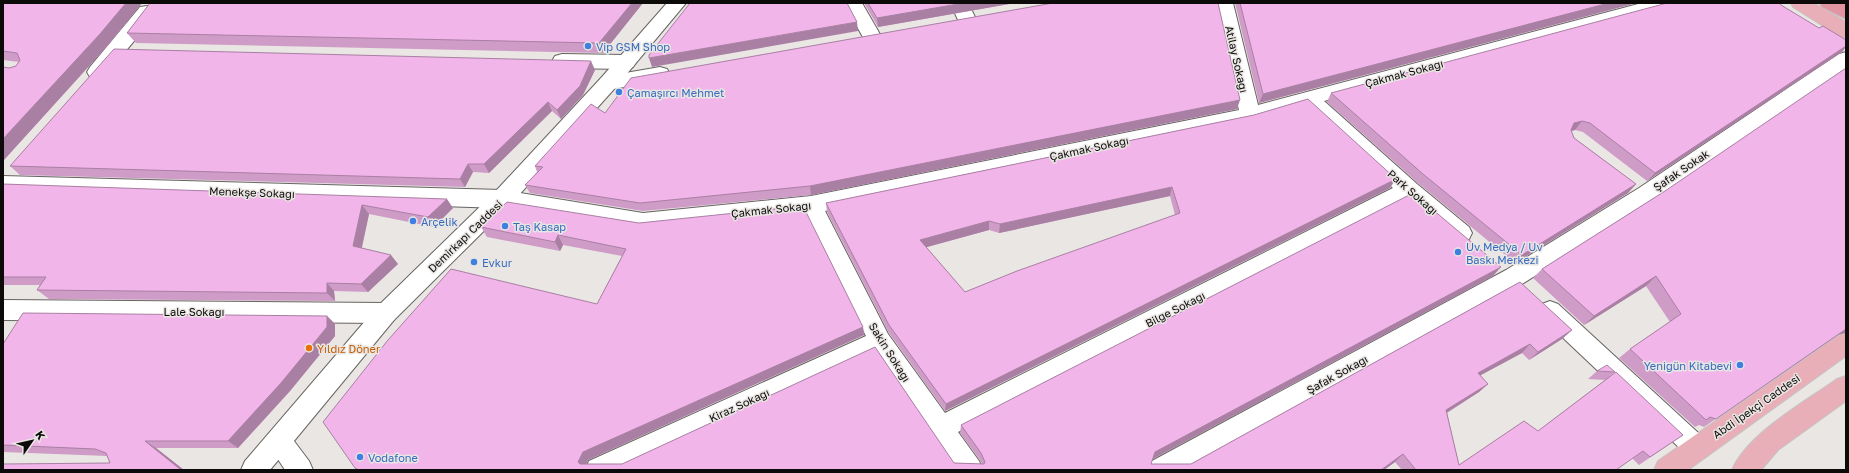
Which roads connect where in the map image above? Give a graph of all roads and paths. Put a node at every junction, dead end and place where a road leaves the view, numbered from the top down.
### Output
1 (677, 3) edge
2 (853, 3) edge
3 (1224, 3) edge
4 (1666, 3) edge
5 (1800, 3) edge
6 (1829, 3) edge
7 (144, 4) edge
8 (970, 13) edge
9 (1846, 13) edge
10 (945, 23) edge
11 (1846, 31) edge
12 (872, 36) edge
13 (117, 50) junction
14 (141, 50) edge
15 (1846, 59) edge
16 (547, 60) edge
17 (626, 62) junction
18 (678, 70) edge
19 (608, 83) junction
20 (86, 84) edge
21 (1308, 98) junction
22 (1250, 115) junction
23 (1629, 180) edge
24 (3, 184) edge
25 (1409, 190) junction
26 (1647, 194) junction
27 (502, 200) junction
28 (811, 205) junction
29 (1477, 246) edge
30 (1495, 262) edge
31 (1514, 277) junction
32 (3, 310) edge
33 (386, 313) junction
34 (880, 341) junction
35 (1846, 343) edge
36 (1846, 387) edge
37 (941, 428) junction
38 (279, 441) junction
39 (1697, 448) junction
40 (254, 470) edge
41 (300, 470) edge
42 (598, 470) edge
43 (970, 470) edge
44 (1161, 470) edge
45 (1667, 470) edge
46 (1745, 470) edge

1 - 17 street, Demirkapı Caddesi
2 - 12 street
3 - 22 street, Atilay Sokağı
4 - 21 street, Çakmak Sokağı
5 - 11 main road
6 - 9 highway
7 - 13 street
8 - 10 street
13 - 14 street
13 - 20 street
15 - 26 street, Şafak Sokak
16 - 17 street
17 - 19 street, Demirkapı Caddesi
18 - 19 street
19 - 27 street, Demirkapı Caddesi
21 - 22 street, Çakmak Sokağı
21 - 25 street, Park Sokağı
22 - 28 street, Çakmak Sokağı
23 - 26 street
24 - 27 street, Menekşe Sokağı
25 - 29 street, Park Sokağı
25 - 37 street, Bilge Sokağı
26 - 31 street, Şafak Sokak
27 - 28 street, Çakmak Sokağı
27 - 33 street, Demirkapı Caddesi
28 - 34 street, Sakin Sokağı
30 - 31 street
31 - 39 street
31 - 44 street, Şafak Sokağı
32 - 33 street, Lale Sokağı
33 - 38 street, Demirkapı Caddesi
34 - 37 street, Sakin Sokağı
34 - 42 street, Kiraz Sokağı
35 - 39 main road, Abdi İpekçi Caddesi
36 - 46 main road
37 - 43 street, Sakin Sokağı
38 - 40 street, Demirkapı Caddesi
38 - 41 street
39 - 45 main road, Abdi İpekçi Caddesi

